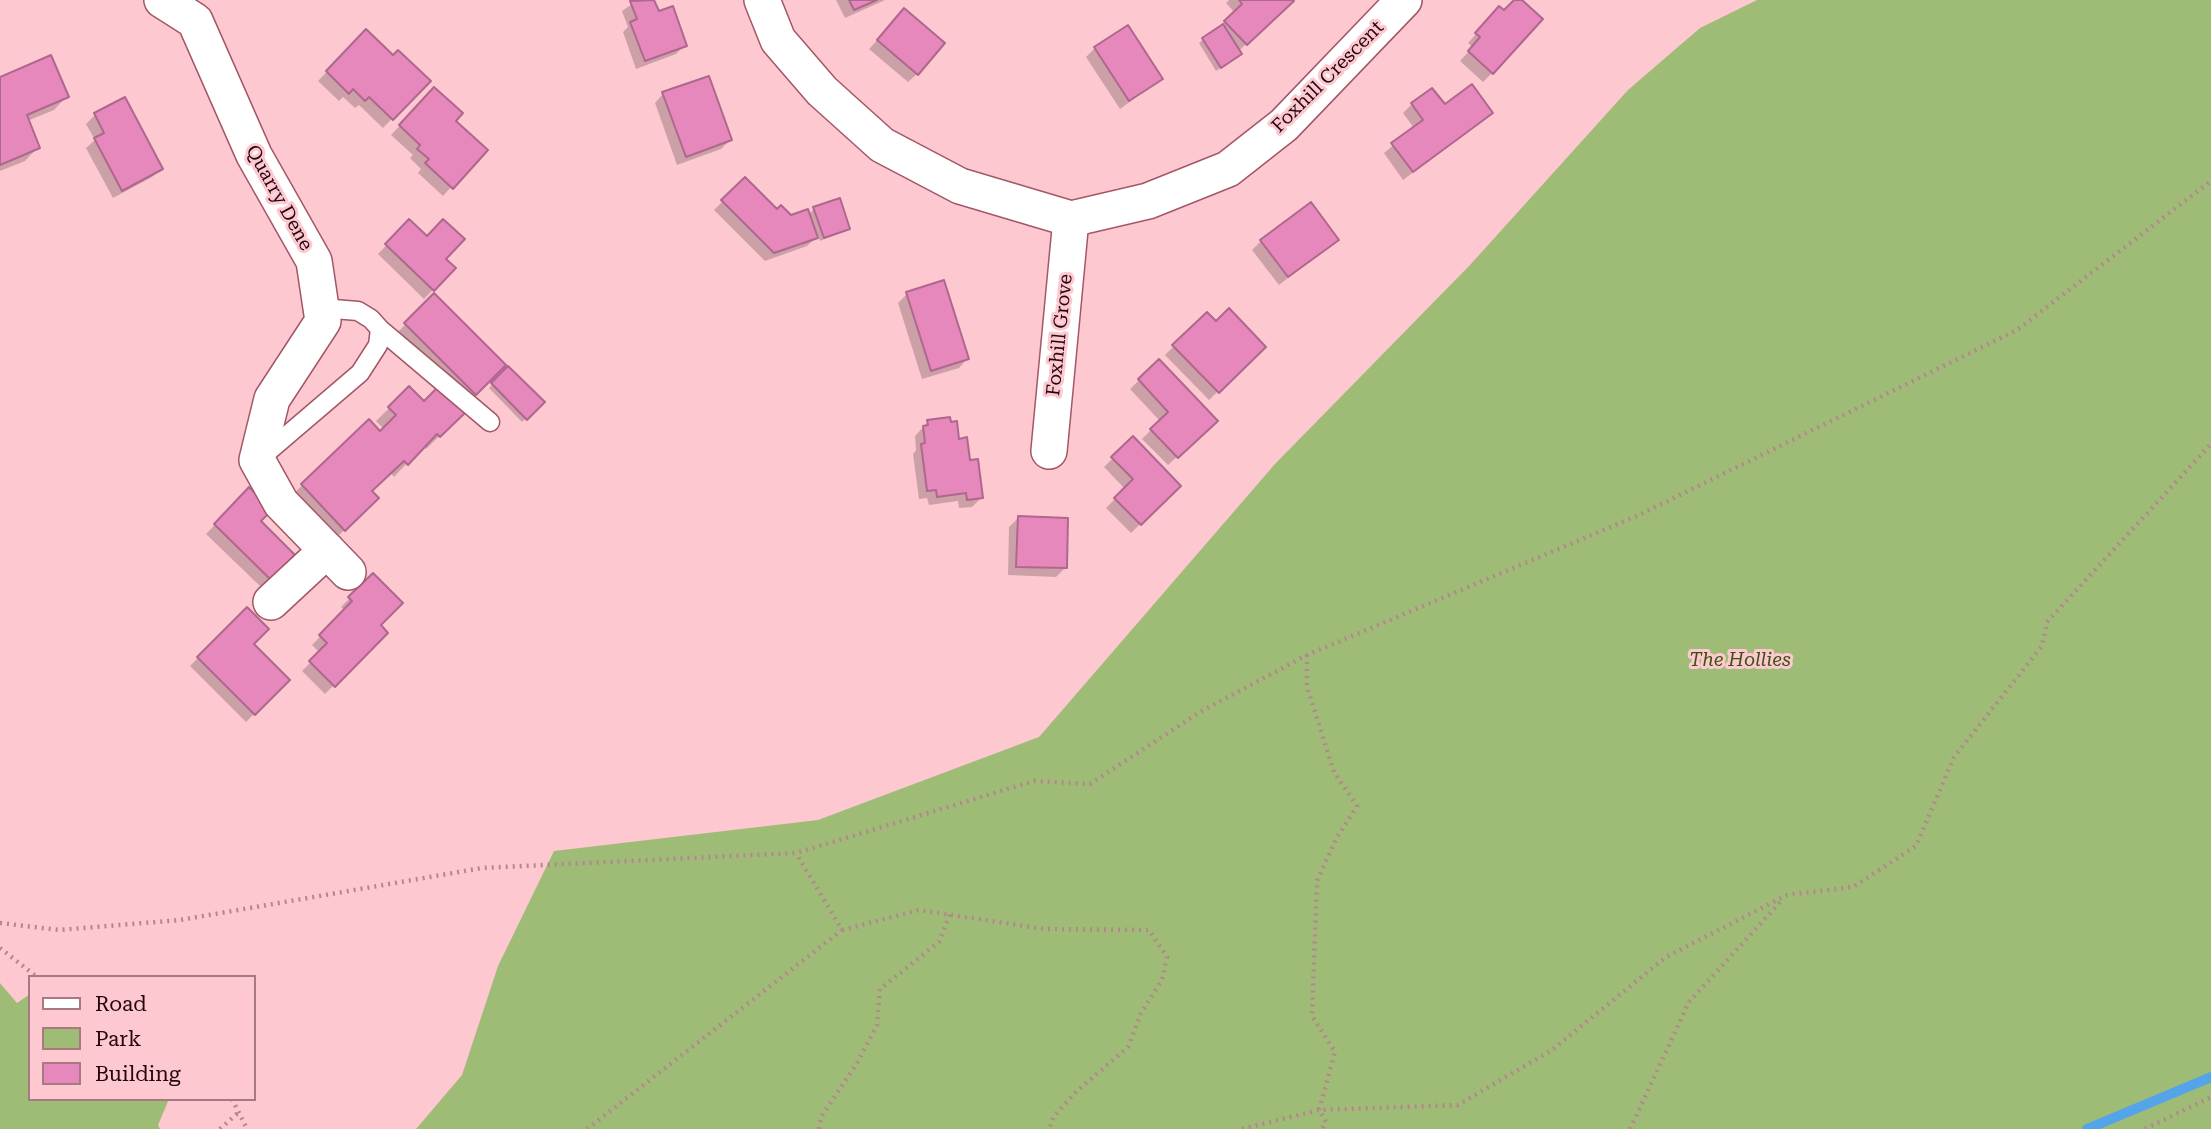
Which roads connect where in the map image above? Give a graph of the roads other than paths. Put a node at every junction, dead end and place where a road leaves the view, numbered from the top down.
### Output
1 (162, 0) edge
2 (762, 0) edge
3 (1404, 0) edge
4 (1071, 219) junction
5 (321, 309) junction
6 (380, 329) junction
7 (490, 422) dead end
8 (1049, 451) dead end
9 (257, 460) junction
10 (271, 602) dead end

1 - 5 street, Quarry Dene
2 - 4 street, Foxhill Crescent
3 - 4 street, Foxhill Crescent
4 - 8 street, Foxhill Grove
5 - 6 lane
5 - 9 street, Quarry Dene
6 - 7 lane
6 - 9 lane
9 - 10 street

